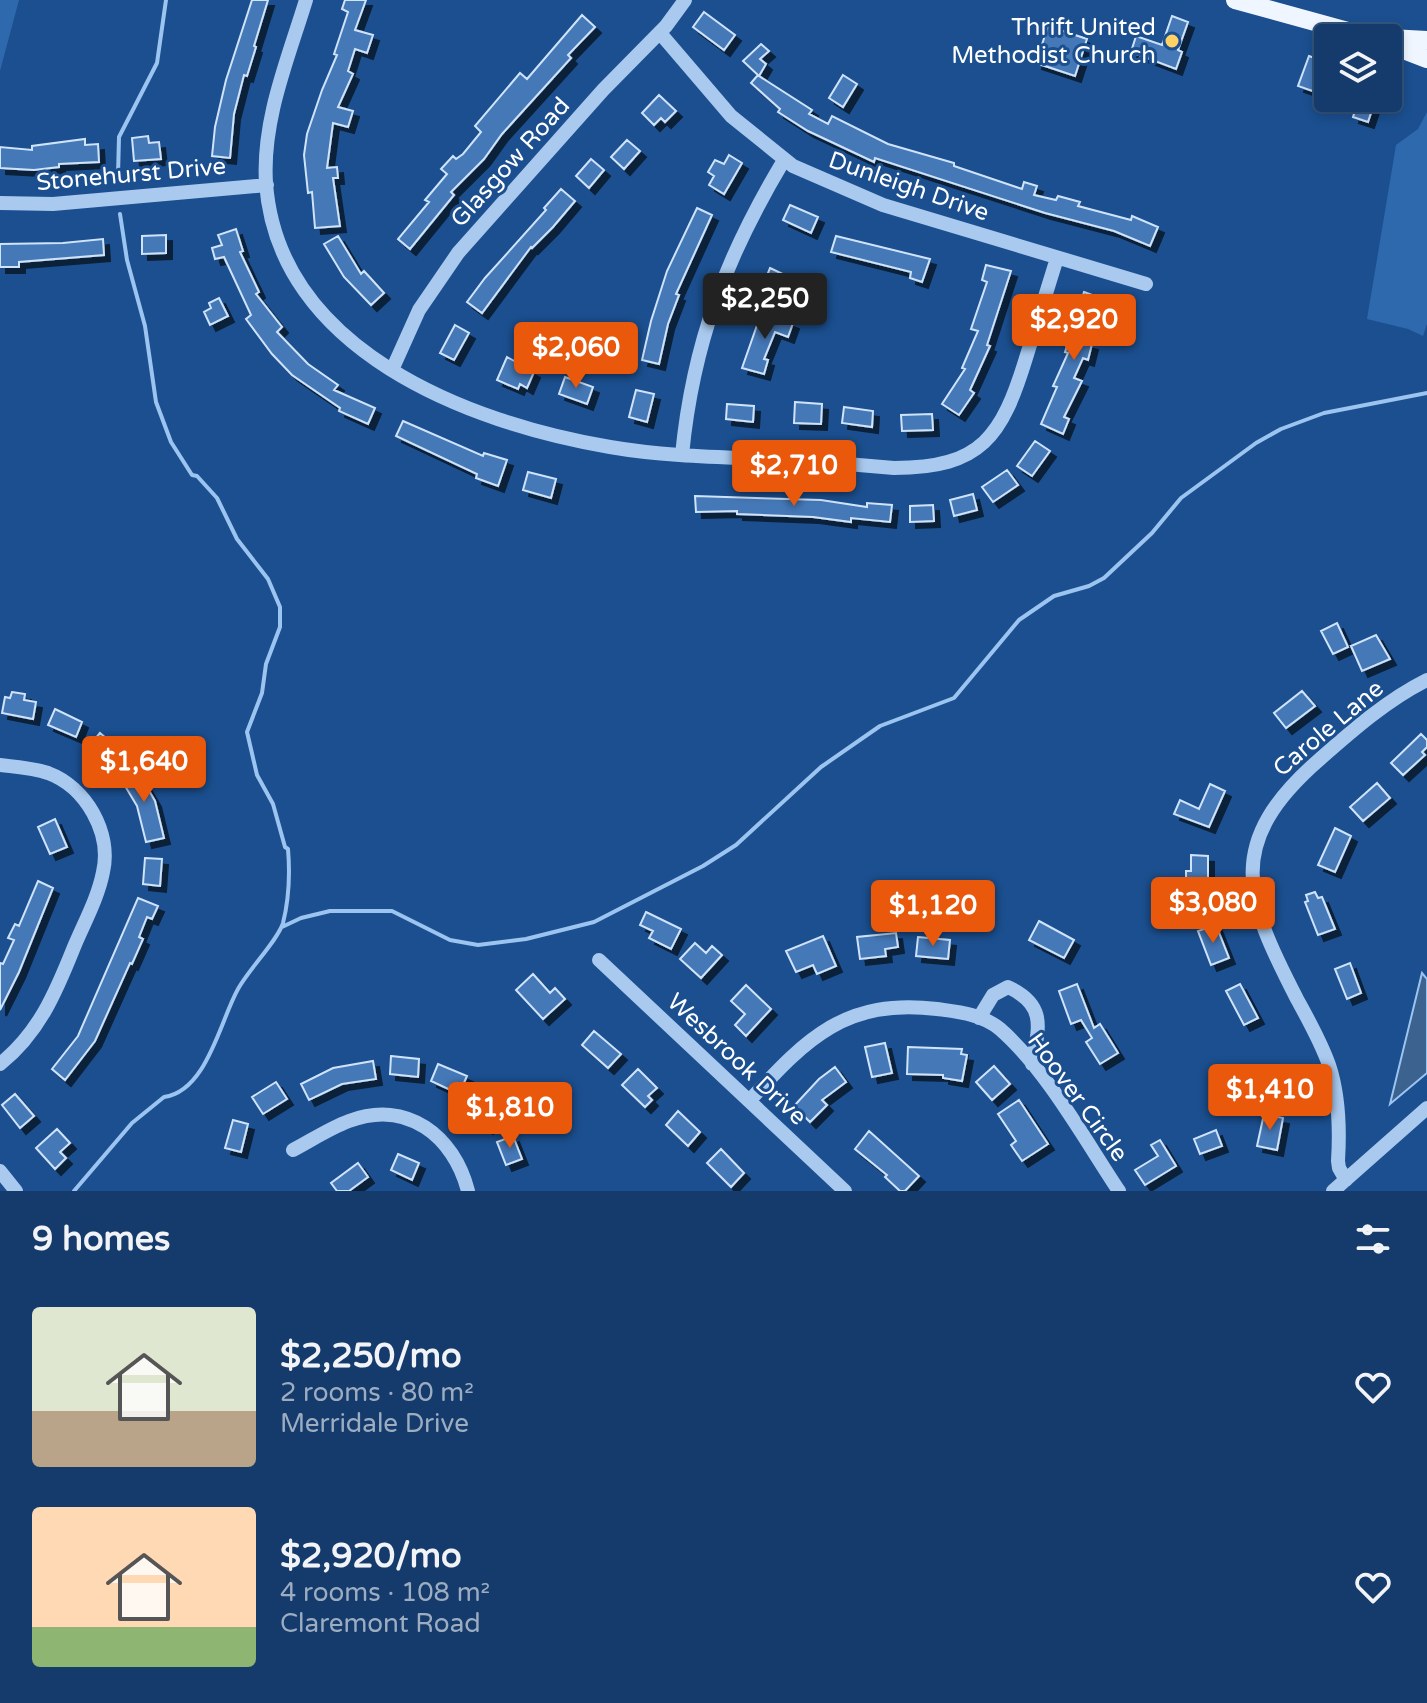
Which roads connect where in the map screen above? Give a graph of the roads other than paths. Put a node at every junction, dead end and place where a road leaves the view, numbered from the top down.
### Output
1 (306, 0) edge
2 (685, 0) edge
3 (1235, 0) edge
4 (1325, 24) edge
5 (660, 33) junction
6 (1402, 39) edge
7 (1427, 40) edge
8 (1402, 48) edge
9 (1427, 59) edge
10 (784, 160) junction
11 (267, 185) junction
12 (0, 203) edge
13 (1057, 258) junction
14 (1146, 284) dead end
15 (392, 370) junction
16 (682, 455) junction
17 (1427, 680) edge
18 (0, 765) edge
19 (599, 960) dead end
20 (979, 1018) junction
21 (0, 1064) edge
22 (1032, 1064) junction
23 (750, 1100) junction
24 (1427, 1108) edge
25 (293, 1150) dead end
26 (0, 1171) edge
27 (1346, 1180) junction
28 (10, 1189) edge
29 (468, 1191) edge
30 (845, 1191) edge
31 (1119, 1191) edge
32 (1333, 1191) edge

1 - 11 street
2 - 5 street, Glasgow Road
3 - 4 main road
5 - 10 street, Dunleigh Drive
5 - 15 street, Glasgow Road
6 - 7 main road
8 - 9 main road
10 - 13 street, Dunleigh Drive
10 - 16 street
11 - 12 street, Stonehurst Drive
11 - 15 street
13 - 14 street, Dunleigh Drive
13 - 16 street
15 - 16 street
17 - 27 street, Carole Lane
18 - 21 street
19 - 23 street, Wesbrook Drive
20 - 22 street, Hoover Circle
20 - 22 street
20 - 23 street, Hoover Circle
22 - 31 street, Hoover Circle
23 - 30 street, Wesbrook Drive
24 - 27 street
25 - 29 street
26 - 28 street
27 - 32 street

